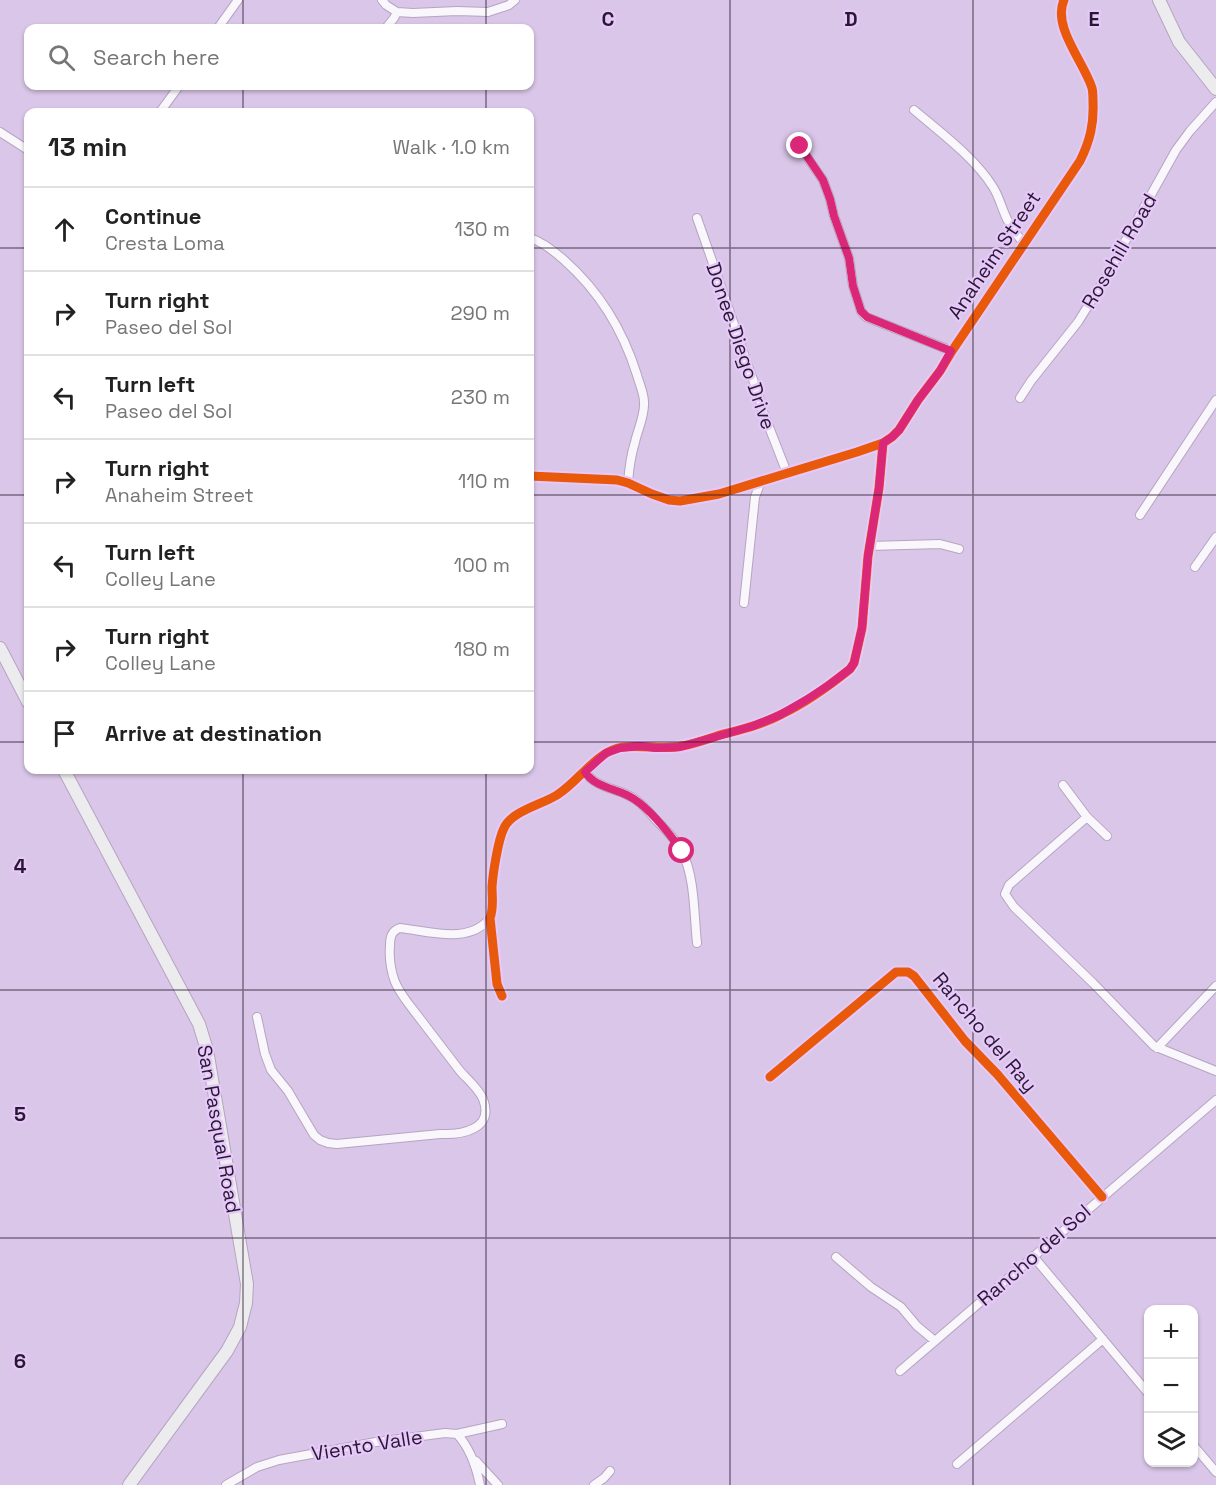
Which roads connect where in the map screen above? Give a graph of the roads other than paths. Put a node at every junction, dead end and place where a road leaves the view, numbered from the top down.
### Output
1 (382, 0) edge
2 (515, 0) edge
3 (1064, 0) edge
4 (1159, 0) edge
5 (235, 1) edge
6 (397, 12) junction
7 (221, 24) edge
8 (389, 24) edge
9 (1216, 89) edge
10 (176, 90) edge
11 (1216, 102) edge
12 (163, 108) edge
13 (914, 110) dead end
14 (0, 132) edge
15 (796, 141) dead end
16 (24, 147) edge
17 (697, 219) dead end
18 (534, 239) edge
19 (1024, 244) junction
20 (951, 351) junction
21 (1020, 398) dead end
22 (1216, 400) edge
23 (883, 443) junction
24 (787, 473) junction
25 (534, 476) edge
26 (761, 481) junction
27 (628, 483) junction
28 (1140, 516) dead end
29 (1216, 537) edge
30 (870, 546) junction
31 (959, 549) dead end
32 (1195, 567) dead end
33 (744, 603) dead end
34 (0, 648) edge
35 (24, 694) edge
36 (585, 772) junction
37 (66, 774) edge
38 (1062, 785) dead end
39 (1087, 817) junction
40 (1107, 837) dead end
41 (489, 918) junction
42 (697, 943) dead end
43 (1216, 986) edge
44 (502, 996) dead end
45 (257, 1017) dead end
46 (1157, 1048) junction
47 (1216, 1071) edge
48 (770, 1077) dead end
49 (1216, 1100) edge
50 (1102, 1197) junction
51 (1033, 1256) junction
52 (836, 1257) dead end
53 (1102, 1339) junction
54 (934, 1341) junction
55 (900, 1371) dead end
56 (1144, 1387) edge
57 (502, 1424) dead end
58 (457, 1434) junction
59 (1198, 1451) edge
60 (472, 1457) junction
61 (957, 1464) dead end
62 (610, 1471) dead end
63 (1216, 1472) edge
64 (129, 1485) edge
65 (226, 1485) edge
66 (480, 1485) edge
67 (498, 1485) edge
68 (594, 1485) edge

1 - 6 street
2 - 6 street
3 - 19 street, Anaheim Street
4 - 9 main road
5 - 7 street
6 - 8 street
10 - 12 street
11 - 21 street, Rosehill Road
13 - 19 street
14 - 16 street
15 - 20 street
17 - 24 street, Donee Diego Drive
18 - 27 street
19 - 20 street, Anaheim Street
20 - 23 street, Anaheim Street
22 - 28 street
23 - 24 street, Anaheim Street
23 - 30 street
24 - 26 street, Anaheim Street
25 - 27 street, Anaheim Street
26 - 27 street, Anaheim Street
26 - 33 street
29 - 32 street
30 - 31 street
30 - 36 street
34 - 35 main road
36 - 41 street
36 - 42 street
37 - 64 main road, San Pasqual Road
38 - 39 street
39 - 40 street
39 - 46 street
41 - 44 street
41 - 45 street
43 - 46 street
46 - 47 street
48 - 50 street, Rancho del Ray
49 - 50 street, Rancho del Sol
50 - 51 street, Rancho del Sol
51 - 53 street
51 - 54 street, Rancho del Sol
52 - 54 street
53 - 56 street
53 - 61 street
54 - 55 street, Rancho del Sol
57 - 58 street, Viento Valle
58 - 60 street
58 - 65 street, Viento Valle
59 - 63 street
60 - 66 street
60 - 67 street
62 - 68 street

